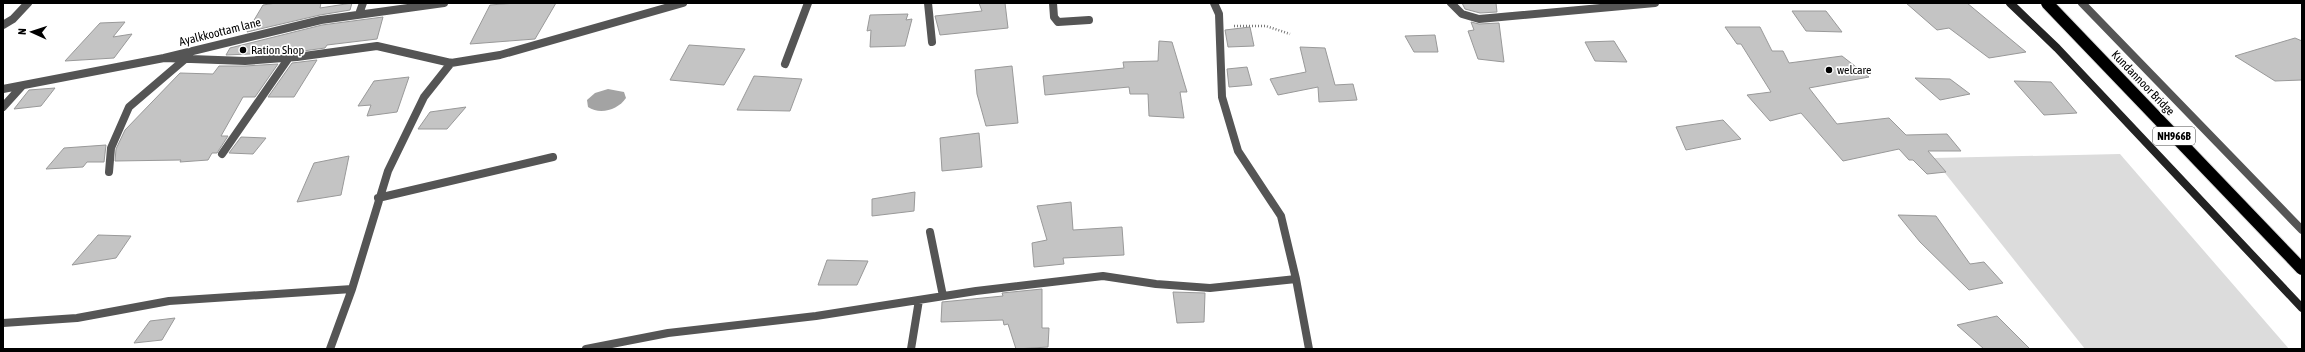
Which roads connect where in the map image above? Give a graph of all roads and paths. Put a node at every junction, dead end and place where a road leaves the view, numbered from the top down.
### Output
1 (28, 3) edge
2 (363, 3) edge
3 (440, 3) edge
4 (683, 3) edge
5 (808, 3) edge
6 (928, 3) edge
7 (1052, 3) edge
8 (1214, 3) edge
9 (1451, 3) edge
10 (1655, 3) edge
11 (2010, 3) edge
12 (2047, 3) edge
13 (2082, 3) edge
14 (359, 14) junction
15 (1089, 20) dead end
16 (3, 24) edge
17 (1219, 28) junction
18 (1290, 34) dead end
19 (932, 42) dead end
20 (164, 58) junction
21 (288, 59) junction
22 (184, 60) junction
23 (451, 63) junction
24 (785, 64) dead end
25 (22, 86) junction
26 (3, 89) edge
27 (3, 107) edge
28 (222, 154) dead end
29 (553, 157) dead end
30 (109, 172) dead end
31 (378, 198) junction
32 (2302, 230) edge
33 (930, 232) dead end
34 (2302, 269) edge
35 (1296, 279) junction
36 (352, 289) junction
37 (943, 296) junction
38 (919, 300) junction
39 (2302, 308) edge
40 (3, 323) edge
41 (330, 349) edge
42 (586, 349) edge
43 (911, 349) edge
44 (1309, 349) edge

1 - 16 street
2 - 14 street
3 - 14 street, Ayalkkoottam lane
4 - 23 street
5 - 24 street
6 - 19 street
7 - 15 street
8 - 17 street
9 - 10 street
11 - 39 street
12 - 34 highway, Kundannoor Bridge / NH966B, bridge
13 - 32 street
14 - 20 street, Ayalkkoottam lane
17 - 18 path
17 - 35 street
20 - 22 street
20 - 25 street, Ayalkkoottam lane
21 - 22 street
21 - 23 street
21 - 28 street
22 - 30 street
23 - 31 street
25 - 26 street, Ayalkkoottam lane
25 - 27 street
29 - 31 street
31 - 36 street
33 - 37 street
35 - 37 street
35 - 44 street
36 - 40 street
36 - 41 street
37 - 38 street
38 - 42 street
38 - 43 street

